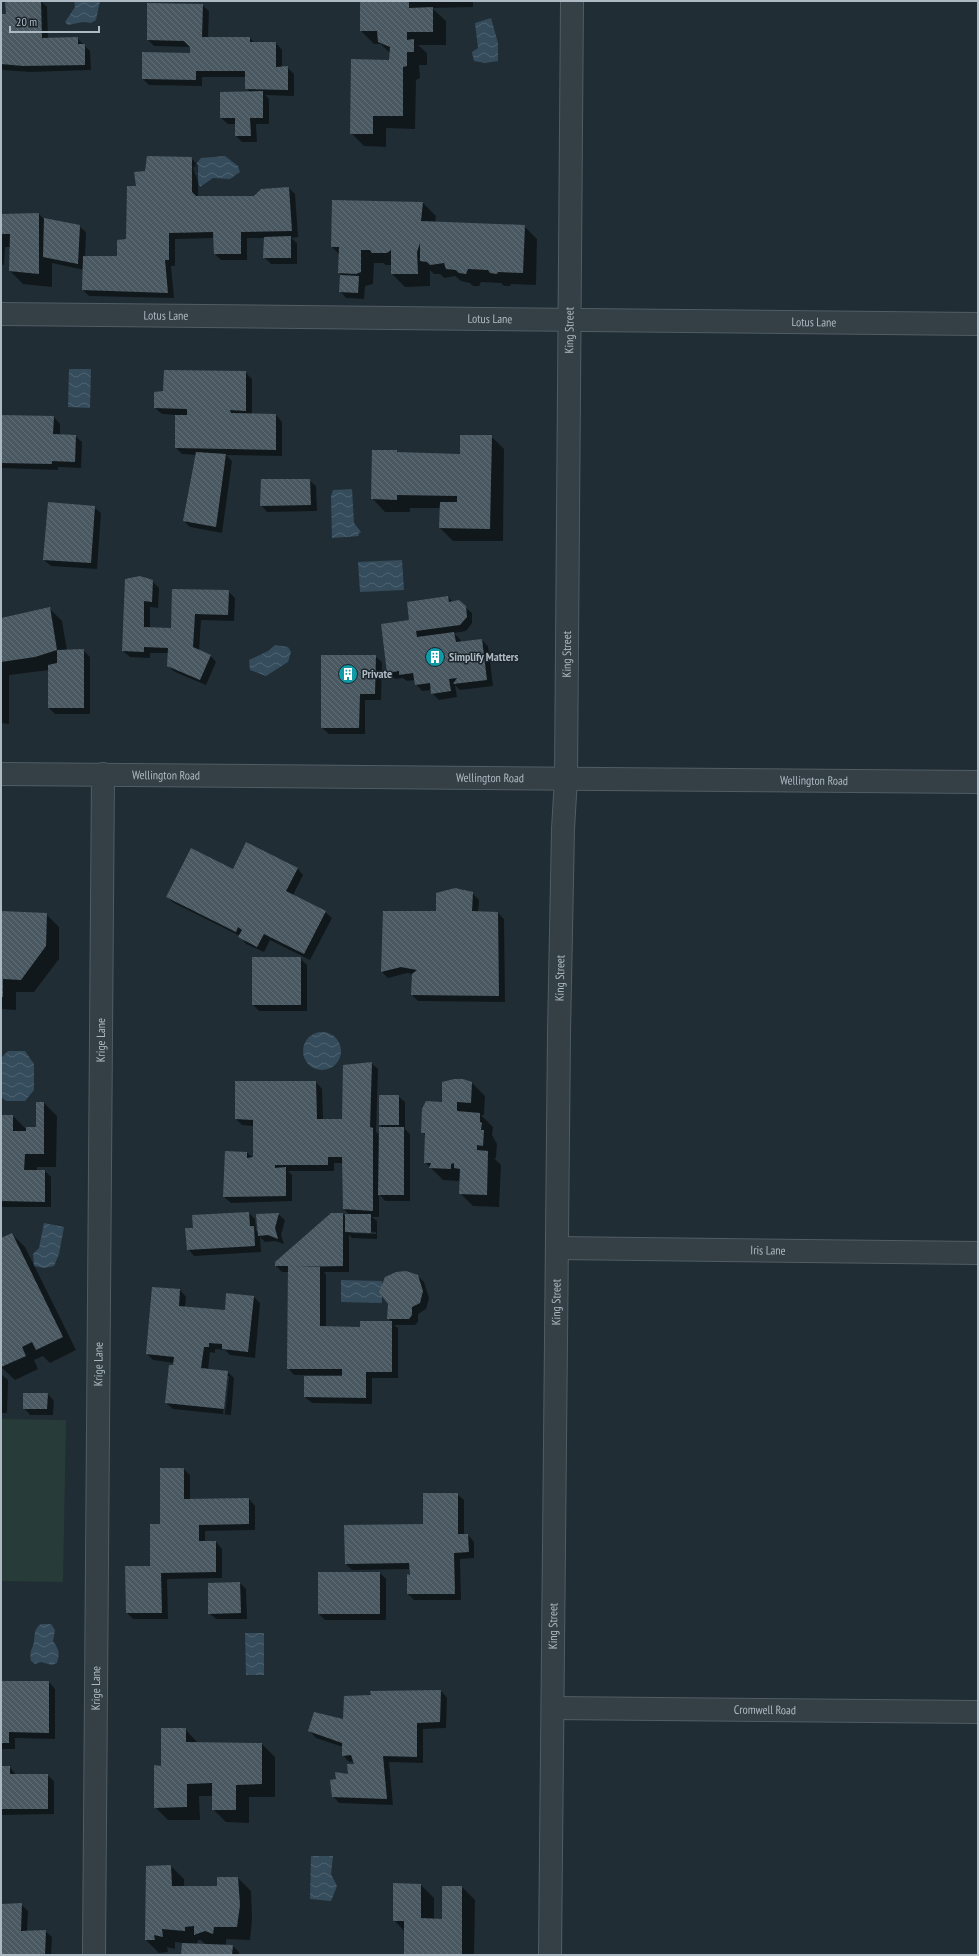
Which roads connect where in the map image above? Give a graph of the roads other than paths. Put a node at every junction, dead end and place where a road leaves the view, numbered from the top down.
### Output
1 (572, 1) edge
2 (1, 314) edge
3 (569, 318) junction
4 (978, 324) edge
5 (1, 774) edge
6 (103, 774) junction
7 (566, 778) junction
8 (978, 782) edge
9 (557, 1248) junction
10 (978, 1253) edge
11 (552, 1708) junction
12 (978, 1712) edge
13 (94, 1955) edge
14 (550, 1955) edge

1 - 3 street, King Street
2 - 3 street, Lotus Lane
3 - 4 street, Lotus Lane
3 - 7 street, King Street
5 - 6 street, Wellington Road
6 - 7 street, Wellington Road
6 - 13 street, Krige Lane
7 - 8 street, Wellington Road
7 - 9 street, King Street
9 - 10 street, Iris Lane
9 - 11 street, King Street
11 - 12 street, Cromwell Road
11 - 14 street, King Street

